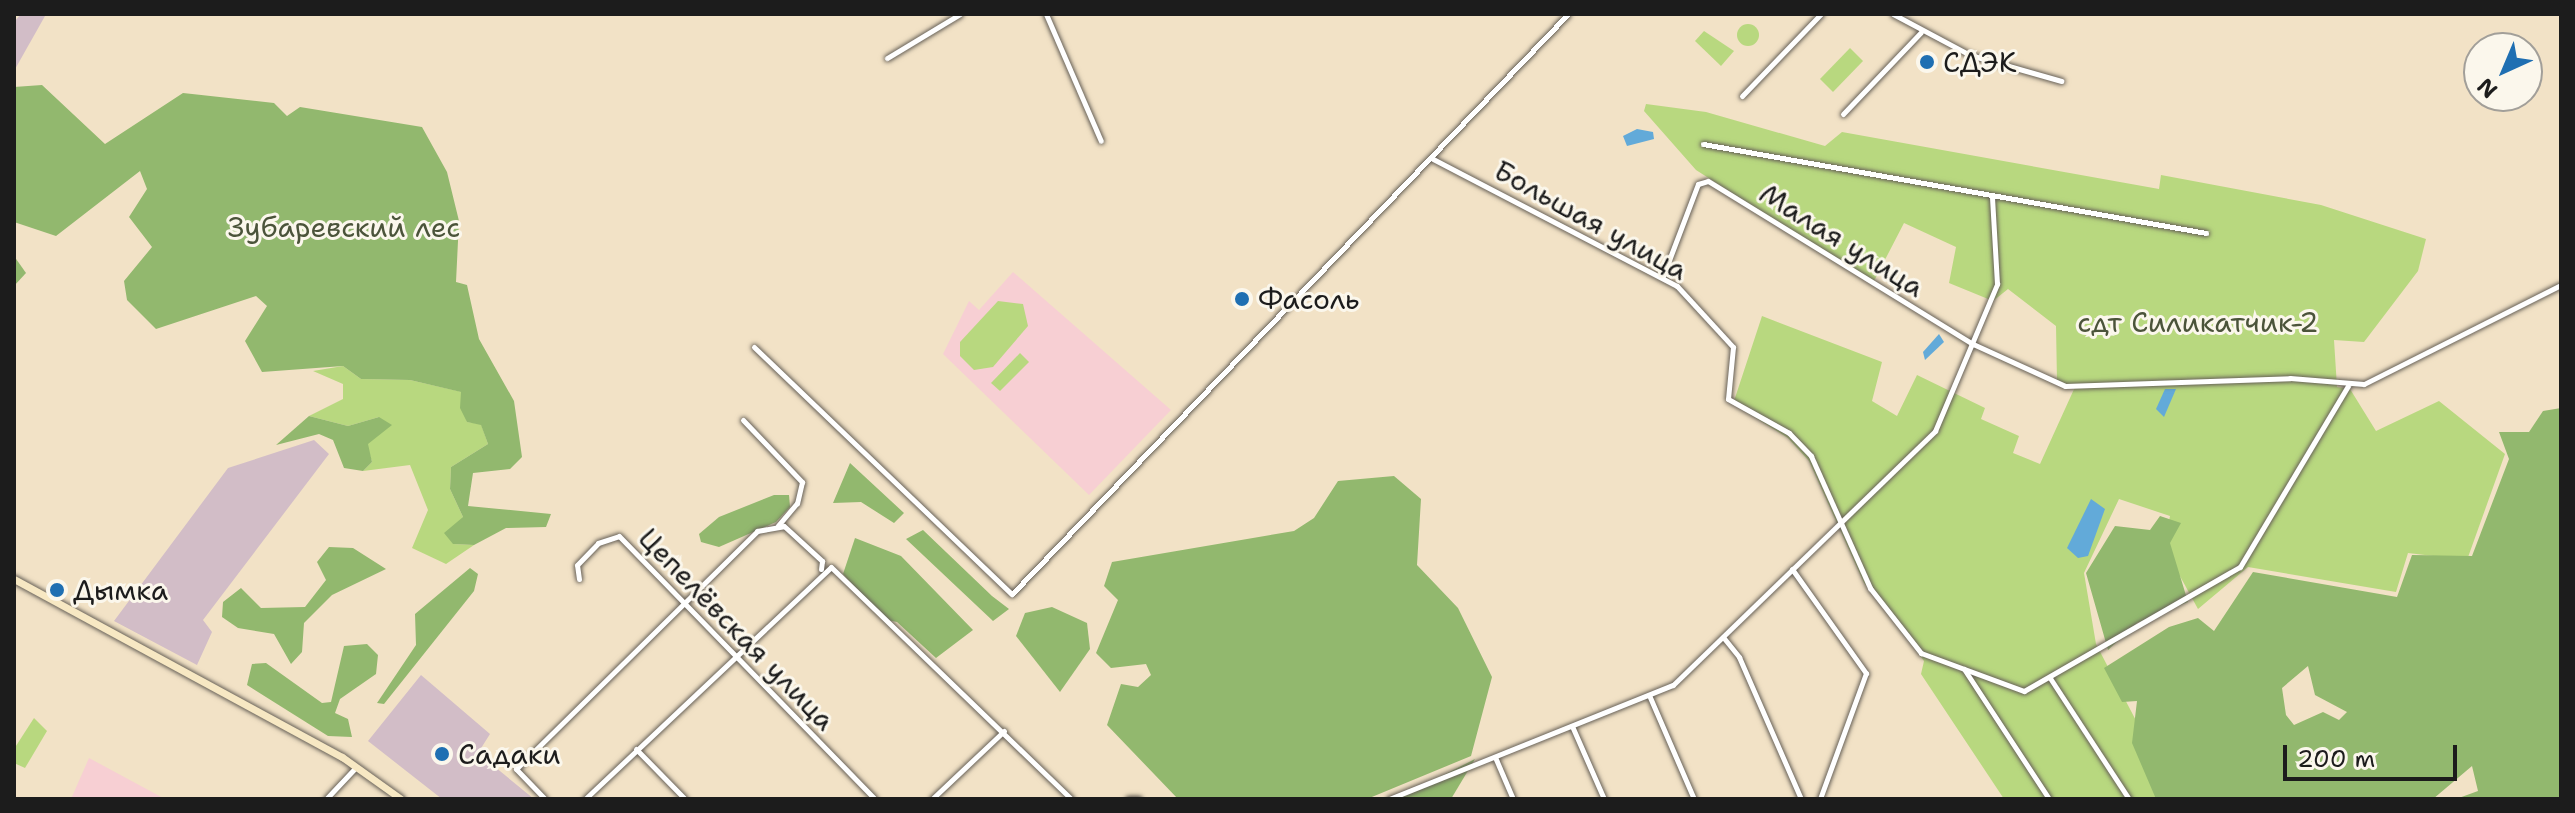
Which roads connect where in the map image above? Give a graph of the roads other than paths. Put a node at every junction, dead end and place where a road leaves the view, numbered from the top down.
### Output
1 (960, 14) edge
2 (1046, 14) edge
3 (1568, 14) edge
4 (1821, 14) edge
5 (1893, 14) edge
6 (1921, 32) junction
7 (887, 58) dead end
8 (2061, 81) dead end
9 (1742, 96) dead end
10 (1843, 114) dead end
11 (1101, 141) dead end
12 (1703, 144) dead end
13 (1433, 159) junction
14 (1992, 196) junction
15 (2206, 233) dead end
16 (1663, 276) junction
17 (2561, 285) edge
18 (1973, 344) junction
19 (754, 347) dead end
20 (2348, 386) junction
21 (743, 420) dead end
22 (1842, 520) junction
23 (777, 527) junction
24 (821, 569) junction
25 (1792, 569) junction
26 (14, 579) edge
27 (579, 579) dead end
28 (685, 602) junction
29 (1723, 637) junction
30 (734, 654) junction
31 (1964, 669) junction
32 (2050, 678) junction
33 (1649, 695) junction
34 (1572, 726) junction
35 (1004, 730) junction
36 (636, 749) junction
37 (1495, 757) junction
38 (356, 767) junction
39 (1138, 798) edge
40 (326, 799) edge
41 (401, 799) edge
42 (545, 799) edge
43 (585, 799) edge
44 (685, 799) edge
45 (875, 799) edge
46 (932, 799) edge
47 (1071, 799) edge
48 (1128, 799) edge
49 (1389, 799) edge
50 (1513, 799) edge
51 (1604, 799) edge
52 (1694, 799) edge
53 (1801, 799) edge
54 (1820, 799) edge
55 (2049, 799) edge
56 (2129, 799) edge

1 - 7 street
2 - 11 street
3 - 13 street
4 - 9 street
5 - 6 street
6 - 8 street
6 - 10 street
12 - 14 street
13 - 16 street, Большая улица
13 - 19 street
14 - 15 street
14 - 18 street
16 - 18 street, Малая улица
16 - 22 street, Большая улица
17 - 20 street
18 - 20 street, Малая улица
18 - 22 street
20 - 32 street
21 - 23 street
22 - 25 street
22 - 31 street
23 - 24 street
23 - 28 street
24 - 30 street
24 - 35 street
25 - 29 street
25 - 54 street
26 - 38 main road
27 - 28 street, Цепелёвская улица
28 - 30 street, Цепелёвская улица
28 - 42 street
29 - 33 street
29 - 53 street
30 - 36 street
30 - 45 street, Цепелёвская улица
31 - 32 street
31 - 55 street
32 - 56 street
33 - 34 street
33 - 52 street
34 - 37 street
34 - 51 street
35 - 46 street
35 - 47 street
36 - 43 street
36 - 44 street
37 - 49 street
37 - 50 street
38 - 40 street
38 - 41 main road
39 - 48 street

